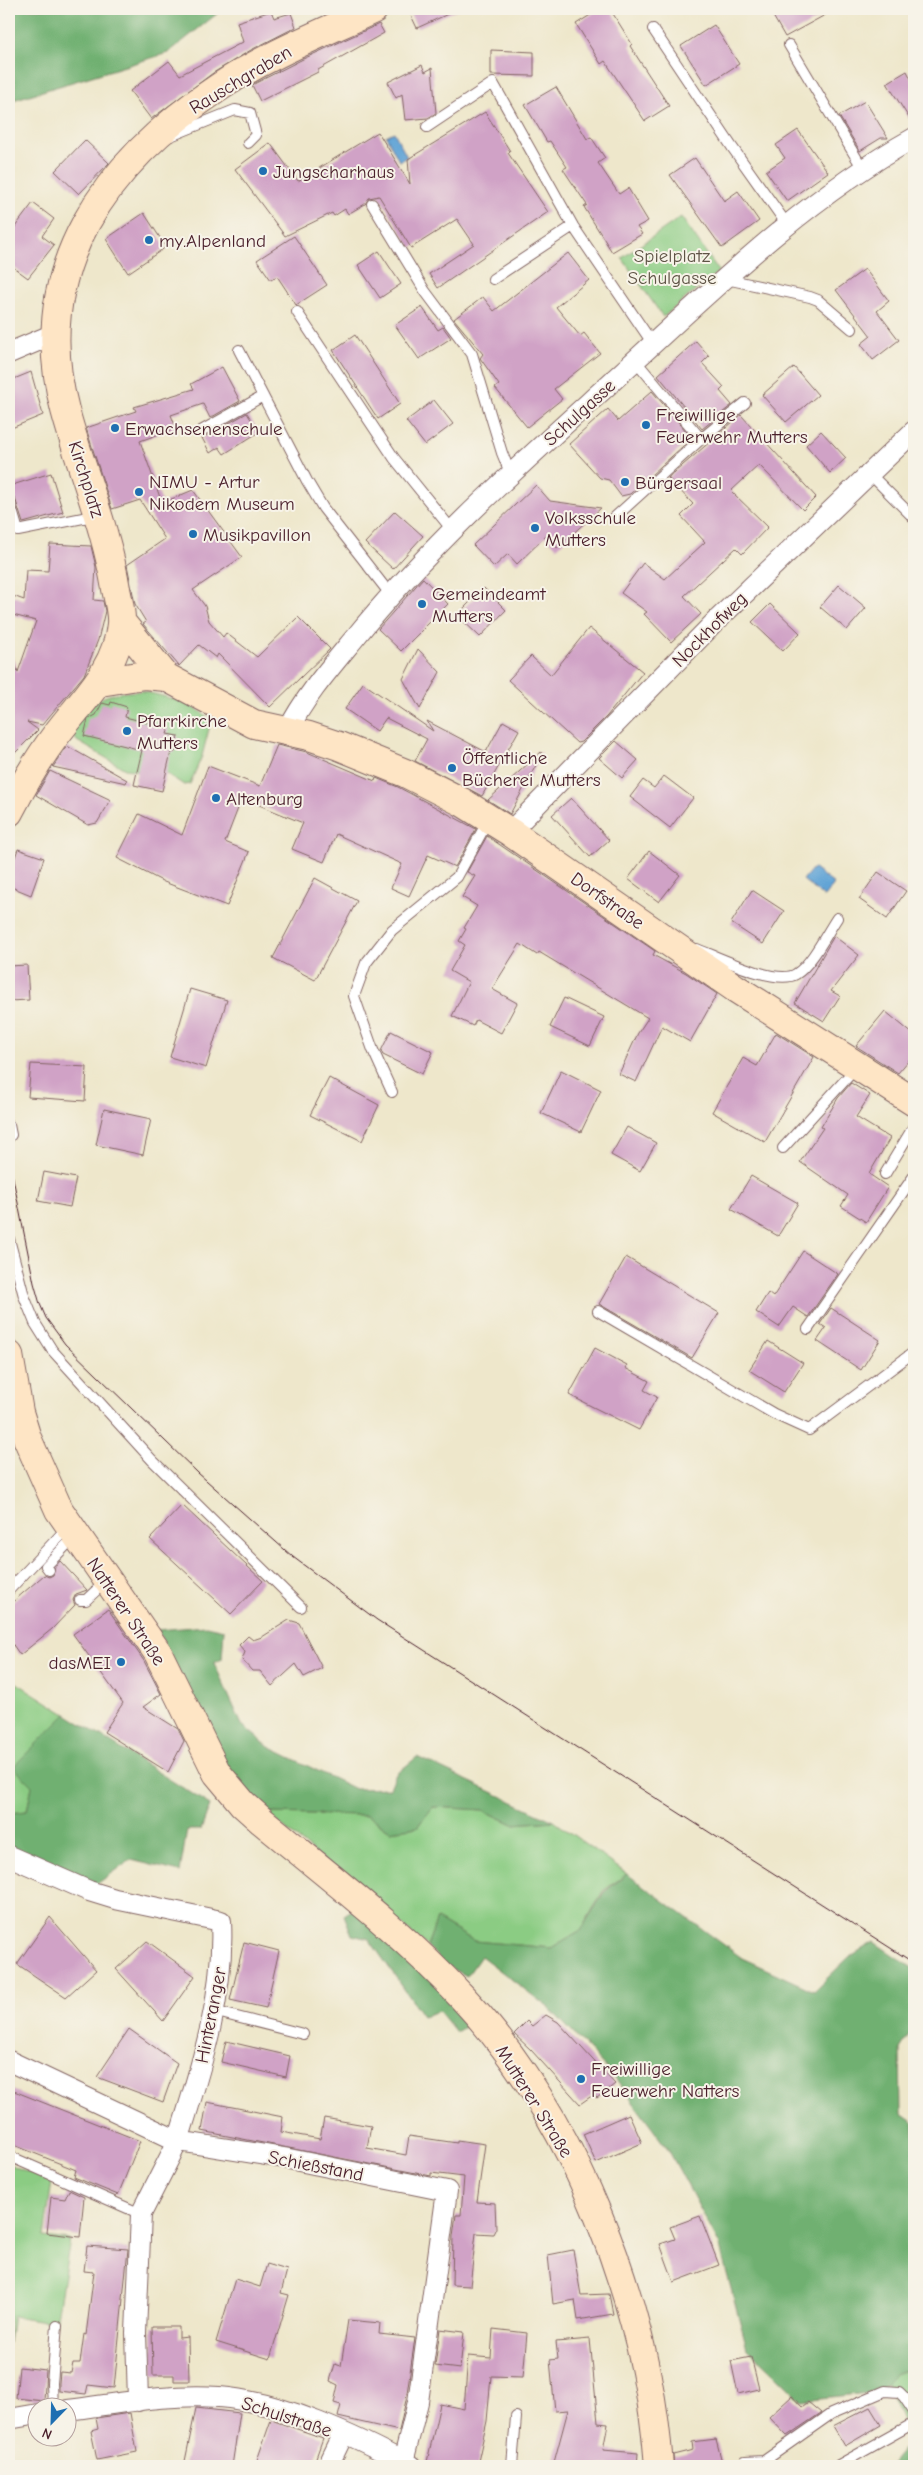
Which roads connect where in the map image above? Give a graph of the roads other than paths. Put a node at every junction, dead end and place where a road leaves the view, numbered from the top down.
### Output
1 (374, 9) edge
2 (653, 30) dead end
3 (789, 45) dead end
4 (427, 127) dead end
5 (914, 138) edge
6 (248, 143) dead end
7 (148, 144) junction
8 (863, 169) junction
9 (372, 204) dead end
10 (573, 226) junction
11 (788, 226) junction
12 (493, 279) dead end
13 (726, 279) junction
14 (296, 312) dead end
15 (852, 329) dead end
16 (54, 334) junction
17 (653, 344) junction
18 (238, 350) dead end
19 (9, 354) edge
20 (635, 360) junction
21 (263, 396) junction
22 (745, 403) dead end
23 (201, 431) dead end
24 (914, 432) edge
25 (701, 438) junction
26 (869, 474) junction
27 (511, 475) junction
28 (9, 500) edge
29 (99, 515) junction
30 (614, 518) dead end
31 (914, 518) edge
32 (453, 531) junction
33 (390, 594) junction
34 (122, 623) junction
35 (166, 677) junction
36 (100, 682) junction
37 (287, 732) junction
38 (18, 780) edge
39 (9, 812) edge
40 (500, 825) junction
41 (837, 918) dead end
42 (682, 951) junction
43 (858, 1066) junction
44 (392, 1092) dead end
45 (914, 1102) edge
46 (9, 1125) edge
47 (914, 1126) edge
48 (9, 1137) edge
49 (783, 1148) dead end
50 (885, 1174) dead end
51 (914, 1176) edge
52 (9, 1239) edge
53 (598, 1311) dead end
54 (808, 1329) dead end
55 (914, 1352) edge
56 (9, 1355) edge
57 (14, 1411) edge
58 (72, 1531) junction
59 (49, 1570) dead end
60 (107, 1580) junction
61 (9, 1590) edge
62 (80, 1600) dead end
63 (301, 1607) dead end
64 (243, 1804) joint
65 (9, 1856) edge
66 (213, 2011) junction
67 (303, 2034) dead end
68 (9, 2061) edge
69 (178, 2141) junction
70 (9, 2156) edge
71 (141, 2214) junction
72 (57, 2326) dead end
73 (53, 2398) edge
74 (138, 2401) junction
75 (78, 2409) edge
76 (914, 2412) edge
77 (28, 2415) edge
78 (516, 2417) dead end
79 (9, 2418) edge
80 (914, 2423) edge
81 (343, 2435) junction
82 (745, 2462) dead end
83 (407, 2464) edge
84 (328, 2466) edge
85 (512, 2466) edge
86 (659, 2466) edge
87 (837, 2466) edge

1 - 7 street, Rauschgraben
2 - 11 lane
3 - 8 lane
4 - 10 lane
5 - 8 street, Schulgasse
6 - 7 lane
7 - 16 street, Rauschgraben
8 - 11 street, Schulgasse
9 - 27 lane
10 - 12 lane
10 - 17 lane
11 - 13 street, Schulgasse
13 - 15 lane
13 - 17 street, Schulgasse
14 - 32 lane
16 - 19 street
16 - 29 street, Kirchplatz
17 - 20 street, Schulgasse
18 - 21 lane
20 - 25 lane
20 - 27 street, Schulgasse
21 - 23 lane
21 - 33 lane
22 - 25 lane
24 - 26 street, Nockhofweg
25 - 30 lane
26 - 31 lane
26 - 40 street, Nockhofweg
27 - 32 street, Schulgasse
28 - 29 lane
29 - 34 street, Kirchplatz
32 - 33 street, Schulgasse
33 - 37 street, Schulgasse
34 - 35 street, Kirchplatz
34 - 36 street, Kirchplatz
35 - 36 street, Kirchplatz
35 - 37 street, Kirchplatz
36 - 38 street, Kirchplatz
37 - 40 street, Dorfstraße
38 - 39 street, Kirchplatz
40 - 42 street, Dorfstraße
40 - 44 lane
41 - 42 lane
42 - 43 street, Dorfstraße
43 - 45 street, Dorfstraße
43 - 49 lane
46 - 48 lane
47 - 50 lane
51 - 54 lane
52 - 63 lane
53 - 55 lane
56 - 57 street, Natterer Straße
57 - 58 street, Natterer Straße
58 - 59 lane
58 - 60 street, Natterer Straße
58 - 61 lane
60 - 62 lane
60 - 64 street, Natterer Straße
64 - 86 street, Mutterer Straße
65 - 66 street, Hinteranger
66 - 67 lane
66 - 69 street, Hinteranger
68 - 69 street
69 - 71 street
69 - 83 street, Schießstand
70 - 71 lane
71 - 74 street
72 - 73 lane
74 - 75 street, Schulstraße
74 - 81 street, Schulstraße
76 - 82 lane
77 - 79 street
78 - 85 lane
80 - 87 lane
81 - 83 street, Schulstraße
81 - 84 street

